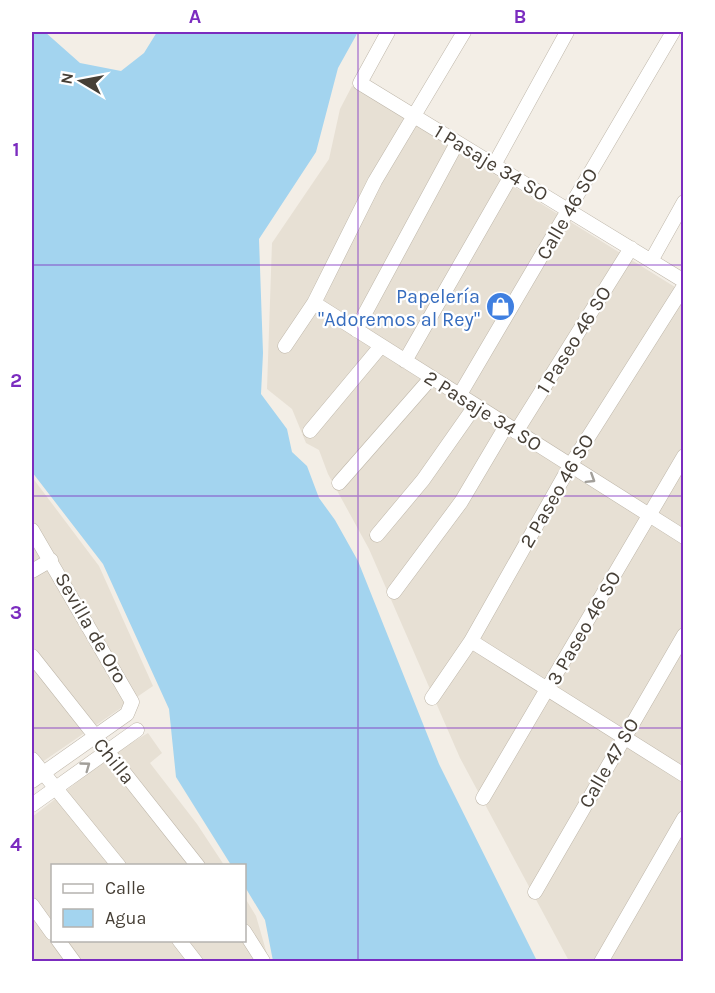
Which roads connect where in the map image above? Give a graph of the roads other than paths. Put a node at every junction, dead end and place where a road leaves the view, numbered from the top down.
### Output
1 (388, 32) edge
2 (465, 32) edge
3 (567, 32) edge
4 (672, 32) edge
5 (684, 38) edge
6 (414, 116) junction
7 (457, 143) junction
8 (494, 165) junction
9 (511, 176) junction
10 (684, 202) edge
11 (569, 211) junction
12 (631, 249) junction
13 (651, 261) junction
14 (684, 283) edge
15 (314, 303) junction
16 (356, 330) junction
17 (285, 346) dead end
18 (381, 346) junction
19 (405, 361) junction
20 (430, 378) junction
21 (459, 396) junction
22 (475, 406) junction
23 (511, 429) junction
24 (310, 431) dead end
25 (684, 456) edge
26 (570, 466) junction
27 (339, 483) dead end
28 (649, 516) junction
29 (32, 530) edge
30 (377, 535) dead end
31 (684, 537) edge
32 (51, 560) junction
33 (32, 572) edge
34 (394, 592) dead end
35 (684, 635) edge
36 (471, 641) junction
37 (32, 656) edge
38 (548, 690) junction
39 (432, 698) dead end
40 (137, 730) dead end
41 (94, 737) junction
42 (624, 738) junction
43 (106, 751) junction
44 (32, 759) edge
45 (684, 775) edge
46 (37, 777) edge
47 (55, 788) junction
48 (483, 798) dead end
49 (32, 805) edge
50 (684, 818) edge
51 (117, 864) edge
52 (196, 864) edge
53 (535, 892) dead end
54 (32, 905) edge
55 (51, 932) edge
56 (246, 934) edge
57 (59, 942) edge
58 (181, 942) edge
59 (74, 962) edge
60 (196, 962) edge
61 (263, 962) edge
62 (601, 962) edge

1 - 6 street, 1 Pasaje 34 SO
2 - 6 street
3 - 8 street
4 - 5 street
4 - 11 street, Calle 46 SO
6 - 7 street, 1 Pasaje 34 SO
6 - 15 street
7 - 8 street, 1 Pasaje 34 SO
7 - 16 street
8 - 9 street, 1 Pasaje 34 SO
9 - 11 street, 1 Pasaje 34 SO
9 - 19 street
10 - 13 street
11 - 12 street, 1 Pasaje 34 SO
11 - 21 street, Calle 46 SO
12 - 13 street, 1 Pasaje 34 SO
12 - 23 street, 1 Paseo 46 SO
13 - 14 street, 1 Pasaje 34 SO
14 - 26 street, 2 Paseo 46 SO
15 - 16 street, 2 Pasaje 34 SO
15 - 17 street
16 - 18 street, 2 Pasaje 34 SO
18 - 19 street, 2 Pasaje 34 SO
18 - 24 street
19 - 20 street, 2 Pasaje 34 SO
20 - 21 street, 2 Pasaje 34 SO
20 - 27 street
21 - 22 street, 2 Pasaje 34 SO
22 - 23 street, 2 Pasaje 34 SO
22 - 30 street
23 - 26 street, 2 Pasaje 34 SO
23 - 34 street, 1 Paseo 46 SO
25 - 28 street, 3 Paseo 46 SO
26 -> 28 street, 2 Pasaje 34 SO
26 - 36 street, 2 Paseo 46 SO
28 - 31 street, 2 Pasaje 34 SO
28 - 38 street, 3 Paseo 46 SO
29 - 32 street, Sevilla de Oro
32 - 33 street
32 - 41 street, Sevilla de Oro
35 - 42 street, Calle 47 SO
36 - 38 street
36 - 39 street, 2 Paseo 46 SO
37 - 41 street, Chilla
38 - 42 street
38 - 48 street, 3 Paseo 46 SO
40 - 43 street
41 - 43 street, Chilla
41 - 46 street
42 - 45 street
42 - 53 street, Calle 47 SO
47 -> 43 street
43 - 52 street, Chilla
44 - 46 street
46 - 47 street
47 - 49 street
47 - 51 street
50 - 62 street
54 - 55 street
56 - 61 street
57 - 59 street
58 - 60 street

